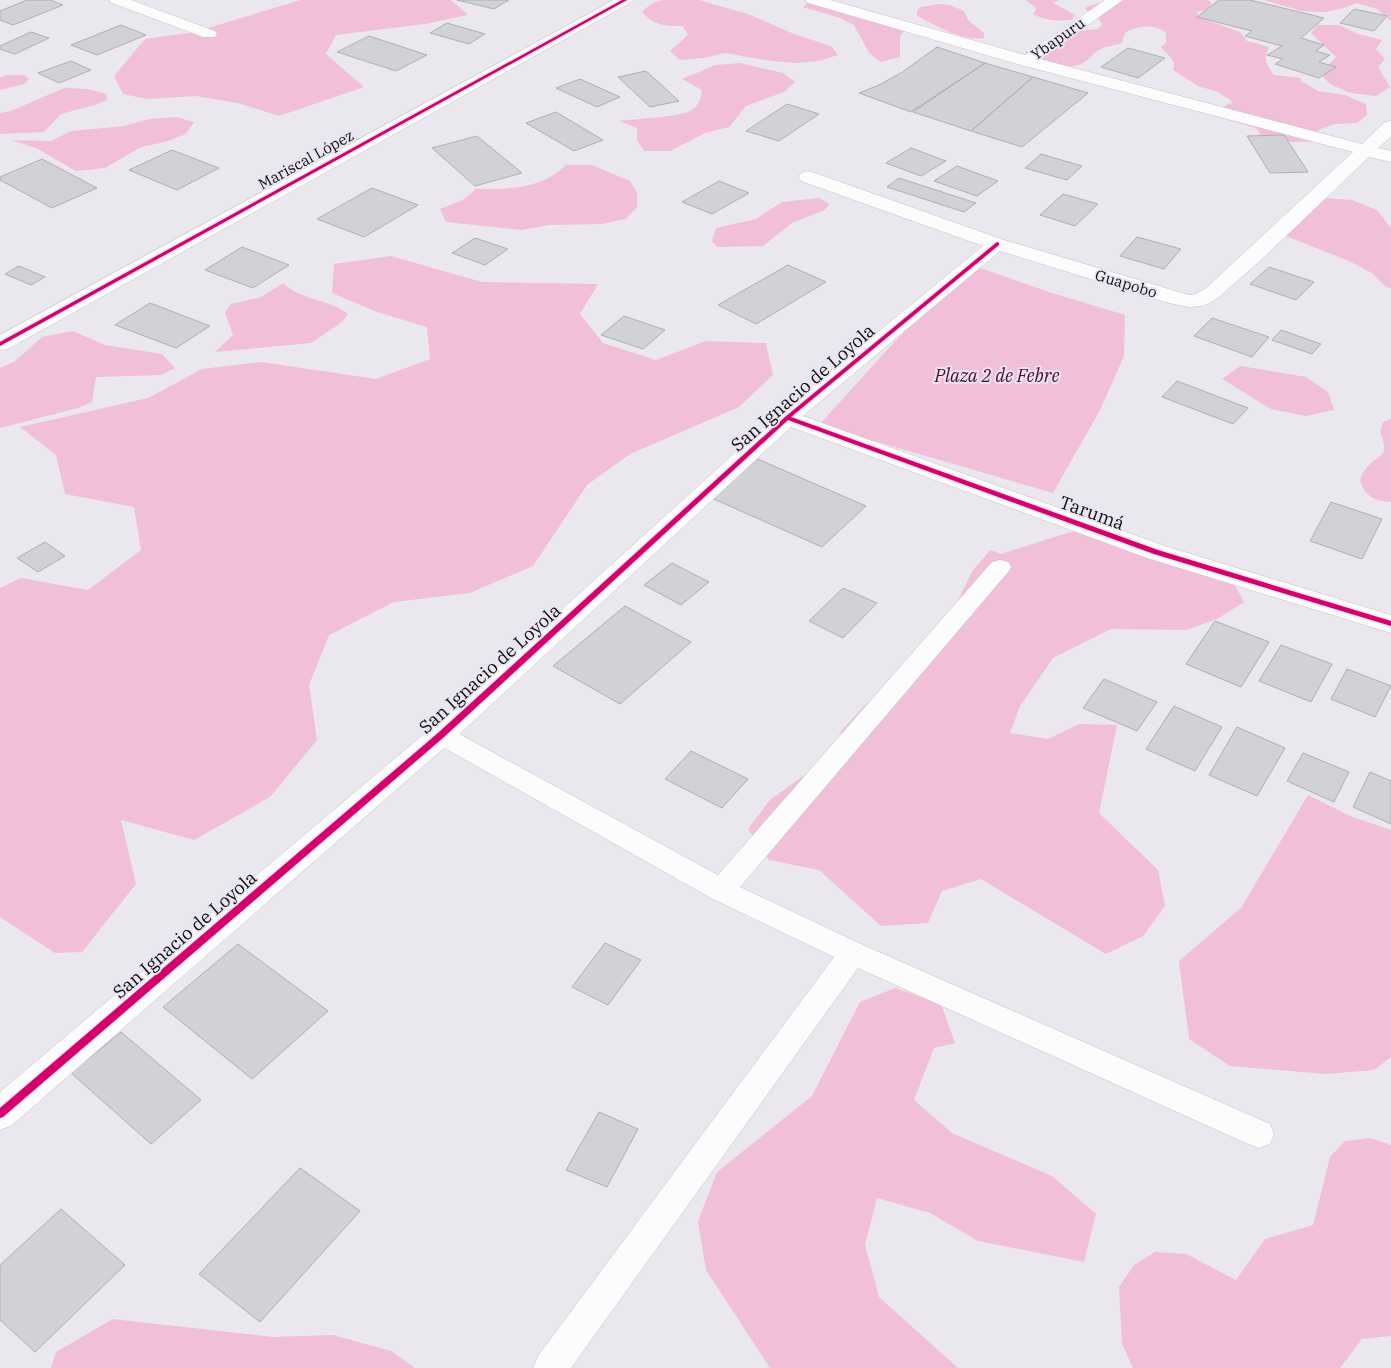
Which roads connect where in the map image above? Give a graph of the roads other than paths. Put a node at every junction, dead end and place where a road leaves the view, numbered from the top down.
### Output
1 (117, 0) edge
2 (625, 0) edge
3 (813, 0) edge
4 (1115, 0) edge
5 (209, 34) dead end
6 (1027, 61) junction
7 (1391, 126) edge
8 (1366, 151) junction
9 (1391, 157) edge
10 (808, 177) dead end
11 (997, 244) junction
12 (0, 344) edge
13 (788, 418) junction
14 (1000, 567) dead end
15 (1391, 624) edge
16 (441, 735) junction
17 (721, 890) junction
18 (853, 953) junction
19 (0, 1114) edge
20 (1259, 1134) dead end
21 (550, 1368) edge

1 - 5 street
2 - 12 street, Mariscal López
3 - 6 street
4 - 6 street, Ybapuru
6 - 8 street
7 - 8 street, Guapobo
8 - 9 street
8 - 11 street, Guapobo
10 - 11 street, Guapobo
11 - 13 street, San Ignacio de Loyola
13 - 15 street, Tarumá
13 - 16 street, San Ignacio de Loyola
14 - 17 lane
16 - 17 lane
16 - 19 street, San Ignacio de Loyola
17 - 18 lane
18 - 20 lane
18 - 21 lane

